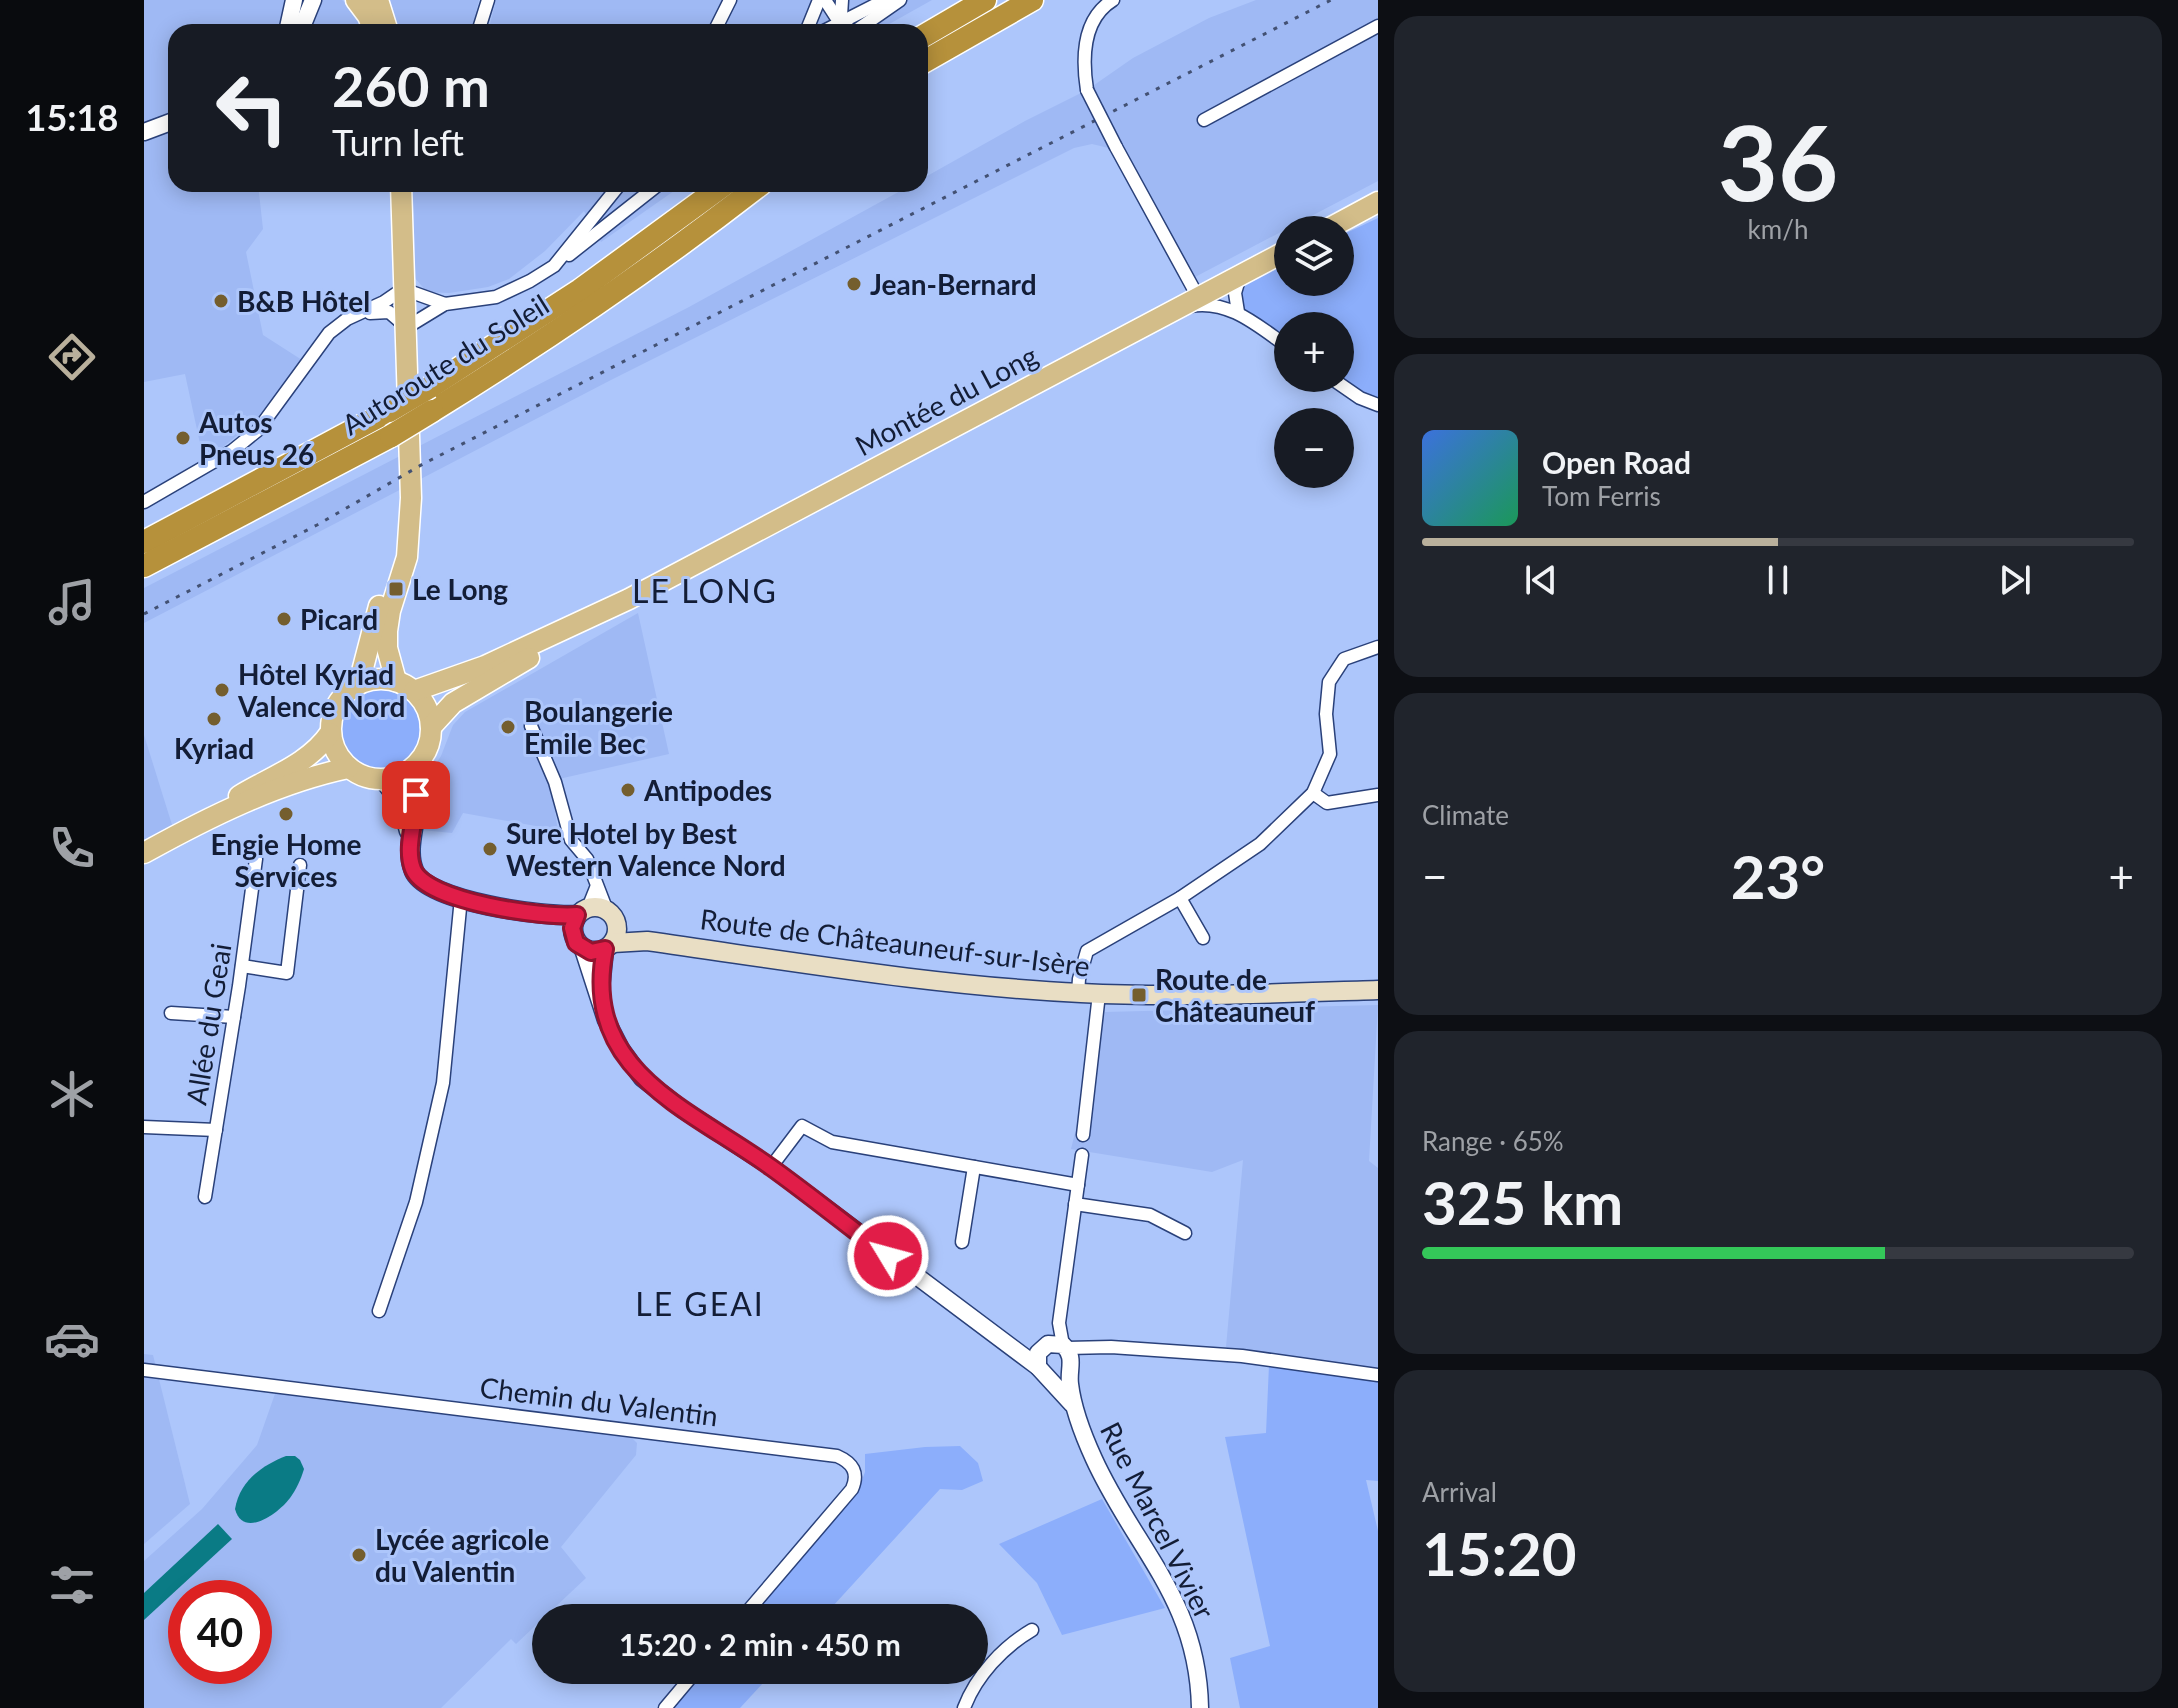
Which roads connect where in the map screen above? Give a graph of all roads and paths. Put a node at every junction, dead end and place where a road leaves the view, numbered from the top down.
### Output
1 (294, 0) edge
2 (313, 0) edge
3 (356, 0) edge
4 (378, 0) edge
5 (488, 0) edge
6 (730, 0) edge
7 (822, 0) edge
8 (844, 0) edge
9 (900, 0) edge
10 (985, 0) edge
11 (1032, 0) edge
12 (1113, 0) edge
13 (880, 3) edge
14 (868, 22) junction
15 (289, 24) edge
16 (303, 24) edge
17 (371, 24) edge
18 (386, 24) edge
19 (480, 24) edge
20 (718, 24) edge
21 (810, 24) edge
22 (840, 24) edge
23 (841, 24) edge
24 (844, 24) edge
25 (854, 24) edge
26 (865, 24) edge
27 (1378, 26) edge
28 (928, 33) edge
29 (928, 59) edge
30 (1204, 120) dead end
31 (168, 123) edge
32 (144, 132) edge
33 (391, 192) edge
34 (402, 192) edge
35 (614, 192) edge
36 (649, 192) edge
37 (714, 192) edge
38 (750, 192) edge
39 (1374, 206) edge
40 (1354, 216) edge
41 (1274, 257) edge
42 (554, 266) junction
43 (1241, 274) junction
44 (403, 289) junction
45 (1198, 297) junction
46 (445, 304) junction
47 (1178, 308) junction
48 (1238, 312) junction
49 (363, 313) junction
50 (404, 327) junction
51 (1274, 337) edge
52 (1351, 392) edge
53 (1378, 405) edge
54 (144, 502) edge
55 (410, 521) junction
56 (144, 542) edge
57 (144, 566) edge
58 (629, 599) junction
59 (1378, 647) edge
60 (359, 683) junction
61 (405, 686) junction
62 (531, 726) dead end
63 (431, 727) junction
64 (330, 733) junction
65 (416, 766) junction
66 (348, 768) junction
67 (384, 780) junction
68 (1313, 793) junction
69 (1378, 795) edge
70 (201, 822) junction
71 (411, 841) junction
72 (144, 853) edge
73 (256, 859) dead end
74 (300, 865) dead end
75 (596, 888) junction
76 (461, 898) junction
77 (1180, 898) junction
78 (582, 912) junction
79 (536, 915) junction
80 (612, 917) junction
81 (1203, 938) dead end
82 (647, 941) junction
83 (578, 942) junction
84 (609, 946) junction
85 (242, 966) junction
86 (1378, 990) edge
87 (1078, 993) junction
88 (1099, 994) junction
89 (601, 1002) junction
90 (171, 1013) dead end
91 (234, 1017) junction
92 (144, 1127) edge
93 (216, 1130) junction
94 (1083, 1135) dead end
95 (1082, 1155) dead end
96 (771, 1167) junction
97 (974, 1167) junction
98 (1078, 1185) junction
99 (205, 1197) dead end
100 (1075, 1204) junction
101 (1185, 1233) dead end
102 (962, 1242) dead end
103 (379, 1311) dead end
104 (1009, 1346) junction
105 (1055, 1346) junction
106 (1096, 1347) junction
107 (1070, 1368) junction
108 (144, 1370) edge
109 (1044, 1372) junction
110 (1378, 1375) edge
111 (1072, 1404) junction
112 (754, 1604) edge
113 (1032, 1630) dead end
114 (685, 1684) edge
115 (665, 1708) edge
116 (964, 1708) edge
117 (1200, 1708) edge

1 - 15 street
2 - 16 street
3 - 17 main road
4 - 18 main road
5 - 19 street
6 - 20 street
7 - 21 street
7 - 22 street
8 - 13 street
8 - 23 street
9 - 14 street
10 - 28 highway
11 - 29 highway
12 - 45 street, bridge
13 - 24 street
14 - 25 street
14 - 26 street
27 - 30 street
31 - 32 street
33 - 44 main road
34 - 44 main road
35 - 42 street
36 - 42 street
37 - 56 highway, Autoroute du Soleil, bridge
38 - 57 highway, Autoroute du Soleil, bridge
39 - 40 main road
41 - 43 main road, Montée du Long
42 - 46 street
43 - 45 main road, Montée du Long
43 - 48 street
44 - 46 street
44 - 49 street
44 - 50 main road
45 - 47 main road, Montée du Long
46 - 50 street
47 - 48 street
47 - 58 main road, Montée du Long
48 - 51 street
49 - 50 street
49 - 54 street
50 - 55 main road
52 - 53 street
55 - 60 main road
55 - 61 main road
58 - 61 main road, Montée du Long
58 - 63 main road, Montée du Long
59 - 68 street
60 - 61 main road
60 - 64 main road
61 - 63 main road
62 - 75 street
63 - 65 main road
64 - 66 main road
64 - 70 main road
65 - 67 main road
65 - 71 main road
66 - 67 main road
66 - 70 main road
67 - 71 main road
68 - 69 street
68 - 77 street
70 - 72 main road
71 - 76 main road
73 - 85 street, Allée du Geai
74 - 85 street
75 - 78 street
75 - 80 street
76 - 79 main road
76 - 103 street
77 - 81 street
77 - 87 street
78 - 79 main road
78 - 80 main road
78 - 83 main road
79 - 83 main road
80 - 82 main road, Route de Châteauneuf-sur-Isère
80 - 84 main road
82 - 84 main road, Route de Châteauneuf-sur-Isère
82 - 87 main road, Route de Châteauneuf-sur-Isère
83 - 84 main road
83 - 89 street, Rue Marcel Vivier
84 - 89 street
85 - 91 street, Allée du Geai
86 - 88 main road, Route de Châteauneuf-sur-Isère
87 - 88 main road, Route de Châteauneuf-sur-Isère
88 - 94 street
89 - 96 street, Rue Marcel Vivier
90 - 91 street
91 - 93 street, Allée du Geai
92 - 93 street
93 - 99 street, Allée du Geai
95 - 98 street
96 - 97 street
96 - 104 street, Rue Marcel Vivier
97 - 98 street
97 - 102 street
98 - 100 street
100 - 101 street
100 - 105 street
104 - 105 street
104 - 109 street, Rue Marcel Vivier
105 - 106 street
105 - 107 street
105 - 109 street
106 - 107 street
106 - 110 street
107 - 109 street
107 - 111 street, Rue Marcel Vivier
108 - 112 street, Chemin du Valentin
109 - 111 street, Rue Marcel Vivier
111 - 117 street, Rue Marcel Vivier
113 - 116 street
114 - 115 street

